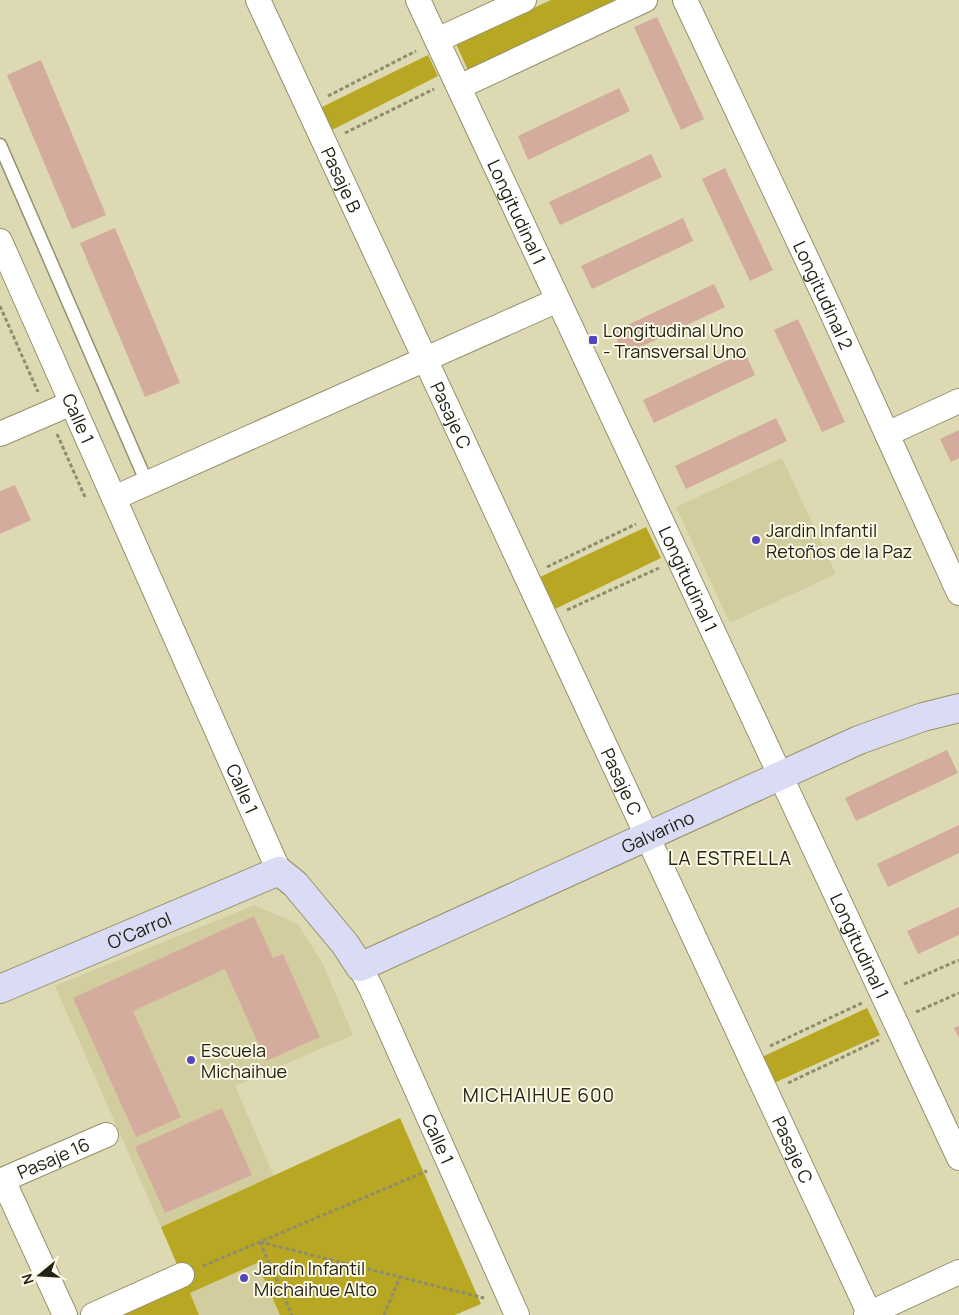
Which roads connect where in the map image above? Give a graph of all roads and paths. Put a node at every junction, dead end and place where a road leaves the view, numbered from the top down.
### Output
1 (258, 0) edge
2 (418, 0) edge
3 (524, 0) edge
4 (645, 0) edge
5 (684, 0) edge
6 (437, 40) junction
7 (457, 83) junction
8 (308, 107) junction
9 (324, 143) junction
10 (0, 145) edge
11 (0, 242) edge
12 (558, 300) junction
13 (425, 359) junction
14 (959, 401) edge
15 (72, 403) junction
16 (0, 434) edge
17 (887, 434) junction
18 (147, 483) junction
19 (114, 498) junction
20 (658, 513) junction
21 (679, 559) junction
22 (527, 576) junction
23 (959, 593) edge
24 (546, 619) junction
25 (959, 708) edge
26 (780, 776) junction
27 (648, 837) junction
28 (279, 871) junction
29 (959, 960) edge
30 (360, 967) junction
31 (0, 989) edge
32 (959, 993) edge
33 (882, 994) junction
34 (897, 1027) junction
35 (750, 1056) junction
36 (766, 1092) junction
37 (106, 1135) dead end
38 (959, 1158) edge
39 (428, 1170) dead end
40 (2, 1180) edge
41 (259, 1242) junction
42 (959, 1272) edge
43 (182, 1275) joint
44 (400, 1277) junction
45 (485, 1298) dead end
46 (65, 1315) edge
47 (93, 1315) edge
48 (292, 1315) edge
49 (384, 1315) edge
50 (516, 1315) edge
51 (869, 1315) edge

1 - 8 street, Pasaje B
2 - 6 street, Longitudinal 1
3 - 6 street
4 - 7 street
5 - 17 street, Longitudinal 2
6 - 7 street, Longitudinal 1
6 - 8 path
7 - 9 path
7 - 12 street, Longitudinal 1
8 - 9 street, Pasaje B
9 - 13 street, Pasaje B
10 - 18 lane
11 - 15 street, Calle 1
12 - 13 street
12 - 20 street, Longitudinal 1
13 - 18 street
13 - 22 street, Pasaje C
14 - 17 street
15 - 16 street
15 - 19 street, Calle 1
17 - 23 street, Longitudinal 2
18 - 19 street
19 - 28 street, Calle 1
20 - 21 street, Longitudinal 1
20 - 22 path
21 - 24 path
21 - 26 street, Longitudinal 1
22 - 24 street, Pasaje C
24 - 27 street, Pasaje C
25 - 26 street, Galvarino
26 - 27 street, Galvarino
26 - 33 street, Longitudinal 1
27 - 30 street, Galvarino
27 - 35 street, Pasaje C
28 - 30 street, Calle 1
28 - 31 street, O'Carrol
29 - 33 path
30 - 50 street, Calle 1
32 - 34 path
33 - 34 street, Longitudinal 1
33 - 35 path
34 - 36 path
34 - 38 street, Longitudinal 1
35 - 36 street, Pasaje C
36 - 51 street, Pasaje C
37 - 40 street, Pasaje 16
39 - 41 path
40 - 46 street
41 - 43 path
41 - 44 path
41 - 48 path
42 - 51 street
43 - 47 street
44 - 45 path
44 - 49 path

